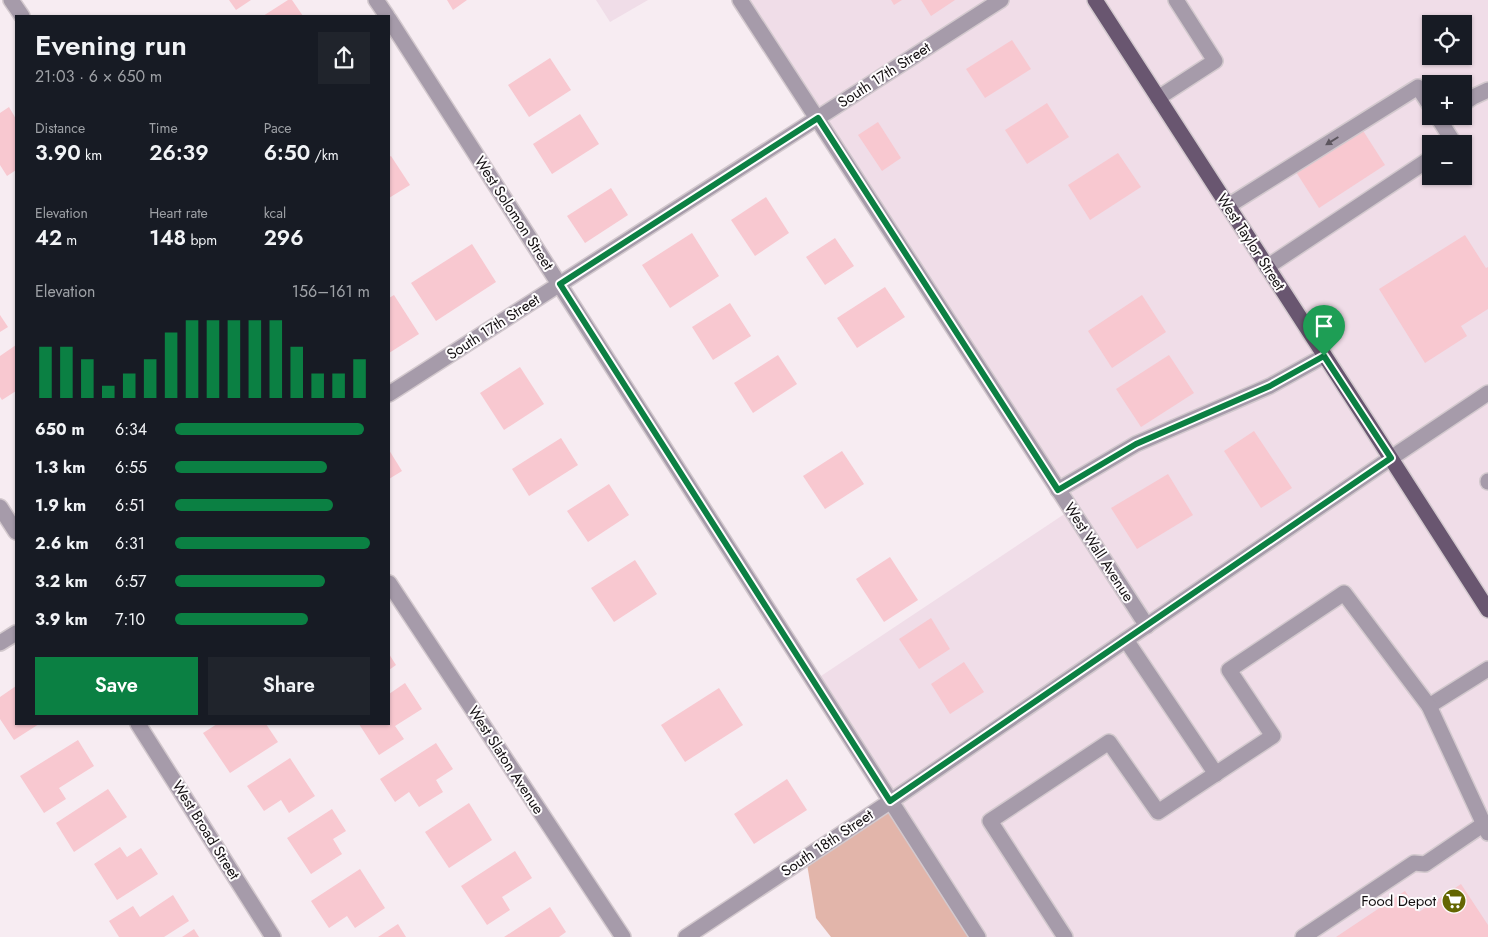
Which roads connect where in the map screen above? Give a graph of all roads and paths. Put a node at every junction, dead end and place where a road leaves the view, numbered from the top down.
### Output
1 (11, 0) edge
2 (376, 0) edge
3 (740, 0) edge
4 (1001, 0) edge
5 (1095, 0) edge
6 (1176, 0) edge
7 (21, 15) edge
8 (386, 15) edge
9 (390, 21) edge
10 (1488, 90) edge
11 (1422, 93) edge
12 (1158, 98) junction
13 (1472, 98) edge
14 (818, 118) junction
15 (1422, 164) edge
16 (1228, 206) junction
17 (1267, 267) junction
18 (560, 284) junction
19 (1324, 356) junction
20 (390, 393) edge
21 (1488, 393) edge
22 (1391, 458) junction
23 (1058, 490) junction
24 (0, 507) edge
25 (15, 530) edge
26 (390, 585) edge
27 (1488, 610) edge
28 (1147, 626) junction
29 (15, 634) edge
30 (1126, 640) junction
31 (0, 643) edge
32 (1488, 669) edge
33 (1429, 706) junction
34 (139, 725) edge
35 (1216, 774) junction
36 (890, 801) junction
37 (1486, 828) edge
38 (273, 937) edge
39 (623, 937) edge
40 (686, 937) edge
41 (978, 937) edge
42 (1065, 937) edge
43 (1303, 937) edge

1 - 7 street
2 - 8 street, West Solomon Street
3 - 14 street, West Wall Avenue
4 - 14 street, South 17th Street
5 - 12 main road, West Taylor Street
6 - 12 street
9 - 18 street, West Solomon Street
10 - 13 street
11 -> 16 street
12 - 16 main road, West Taylor Street
14 - 18 street, South 17th Street
14 - 23 street, West Wall Avenue
15 - 17 street
16 - 17 main road, West Taylor Street
17 - 19 main road, West Taylor Street
18 - 20 street, South 17th Street
18 - 36 street, West Solomon Street
19 - 22 main road, West Taylor Street
19 - 23 street
21 - 22 street, South 18th Street
22 - 27 main road, West Taylor Street
22 - 28 street, South 18th Street
23 - 28 street, West Wall Avenue
24 - 25 street
26 - 39 street, West Slaton Avenue
28 - 30 street, South 18th Street
29 - 31 street
30 - 35 street
30 - 36 street, South 18th Street
32 - 33 street
33 - 35 street
33 - 37 street
34 - 38 street, West Broad Street
35 - 42 street
36 - 40 street, South 18th Street
36 - 41 street, West Solomon Street
37 - 43 street

